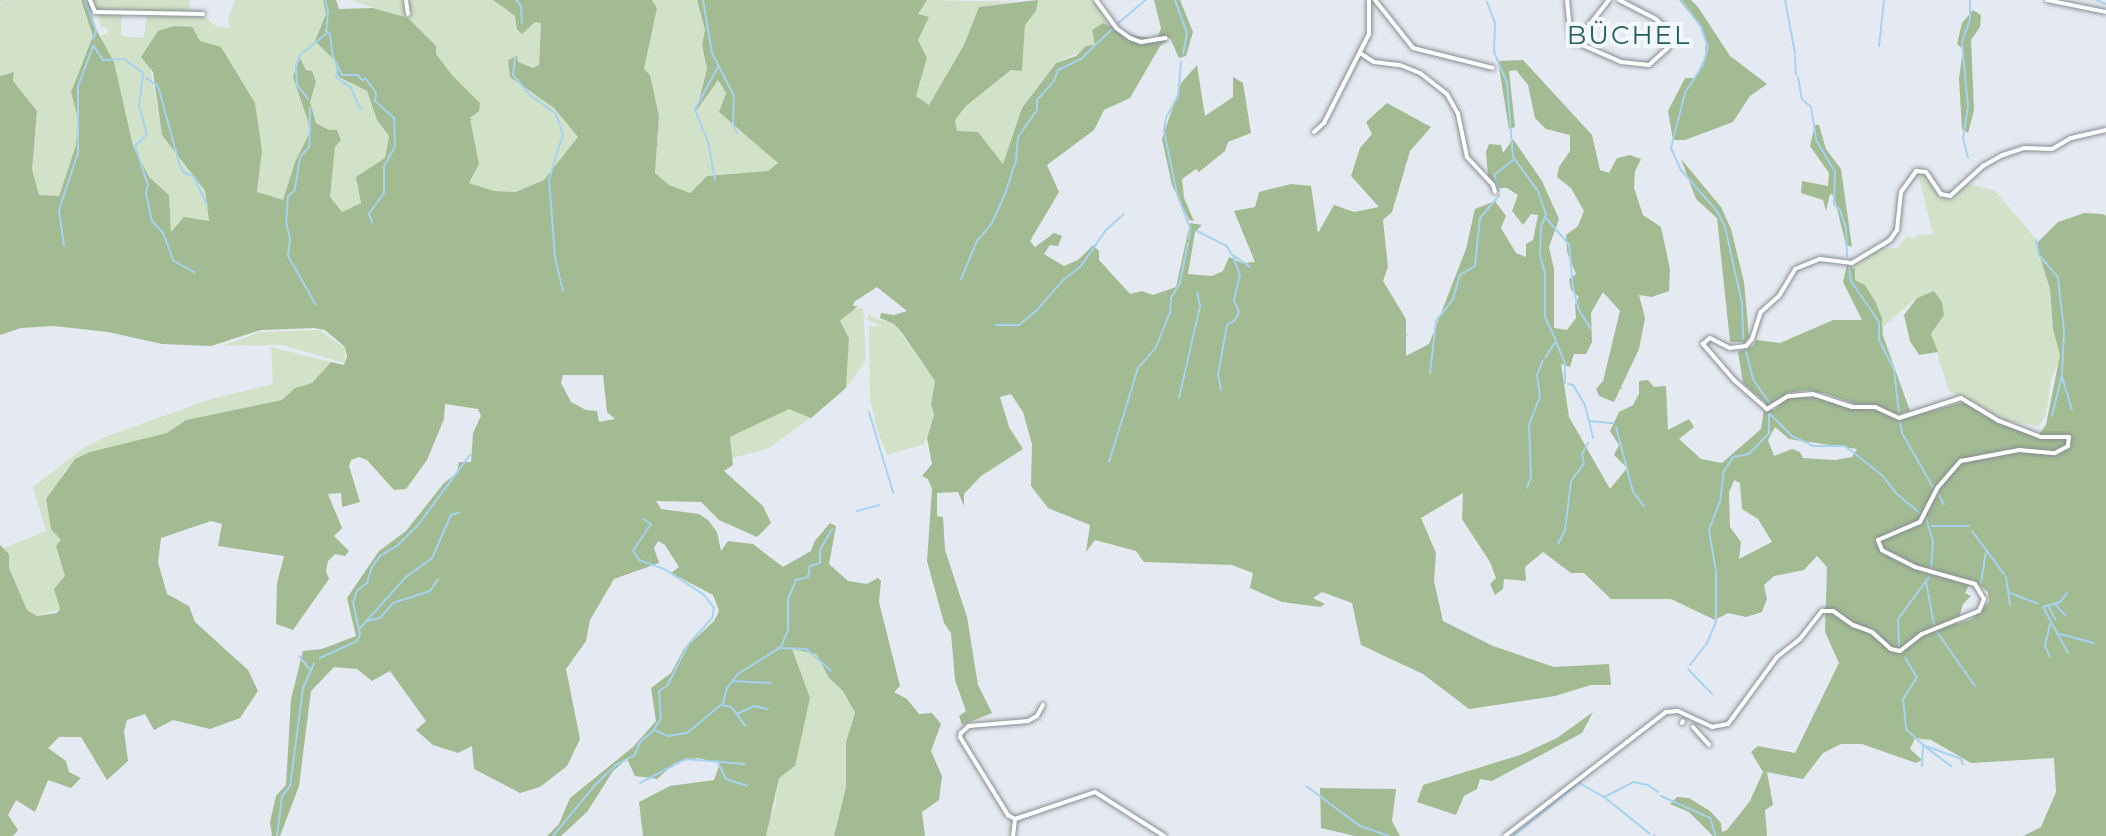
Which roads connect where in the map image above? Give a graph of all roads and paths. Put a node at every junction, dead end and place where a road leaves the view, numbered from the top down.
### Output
1 (90, 0) edge
2 (406, 0) edge
3 (1096, 0) edge
4 (1372, 0) edge
5 (1567, 0) edge
6 (1609, 0) edge
7 (1619, 0) edge
8 (2047, 0) edge
9 (2106, 12) edge
10 (203, 14) dead end
11 (408, 14) dead end
12 (1166, 38) dead end
13 (1575, 43) junction
14 (1360, 53) junction
15 (1493, 68) dead end
16 (2106, 130) edge
17 (1314, 132) dead end
18 (1495, 192) dead end
19 (1043, 705) dead end
20 (1678, 711) junction
21 (1681, 721) dead end
22 (1693, 727) dead end
23 (1709, 745) dead end
24 (1015, 819) junction
25 (1013, 836) edge
26 (1164, 836) edge
27 (1505, 836) edge

1 - 10 street
2 - 11 street
3 - 12 street
4 - 14 street
4 - 15 street
5 - 13 street
6 - 13 street
7 - 13 street
8 - 9 street
14 - 17 street
14 - 18 street
16 - 20 street
19 - 24 street
20 - 21 street
20 - 27 street
22 - 23 street
24 - 25 street
24 - 26 street

